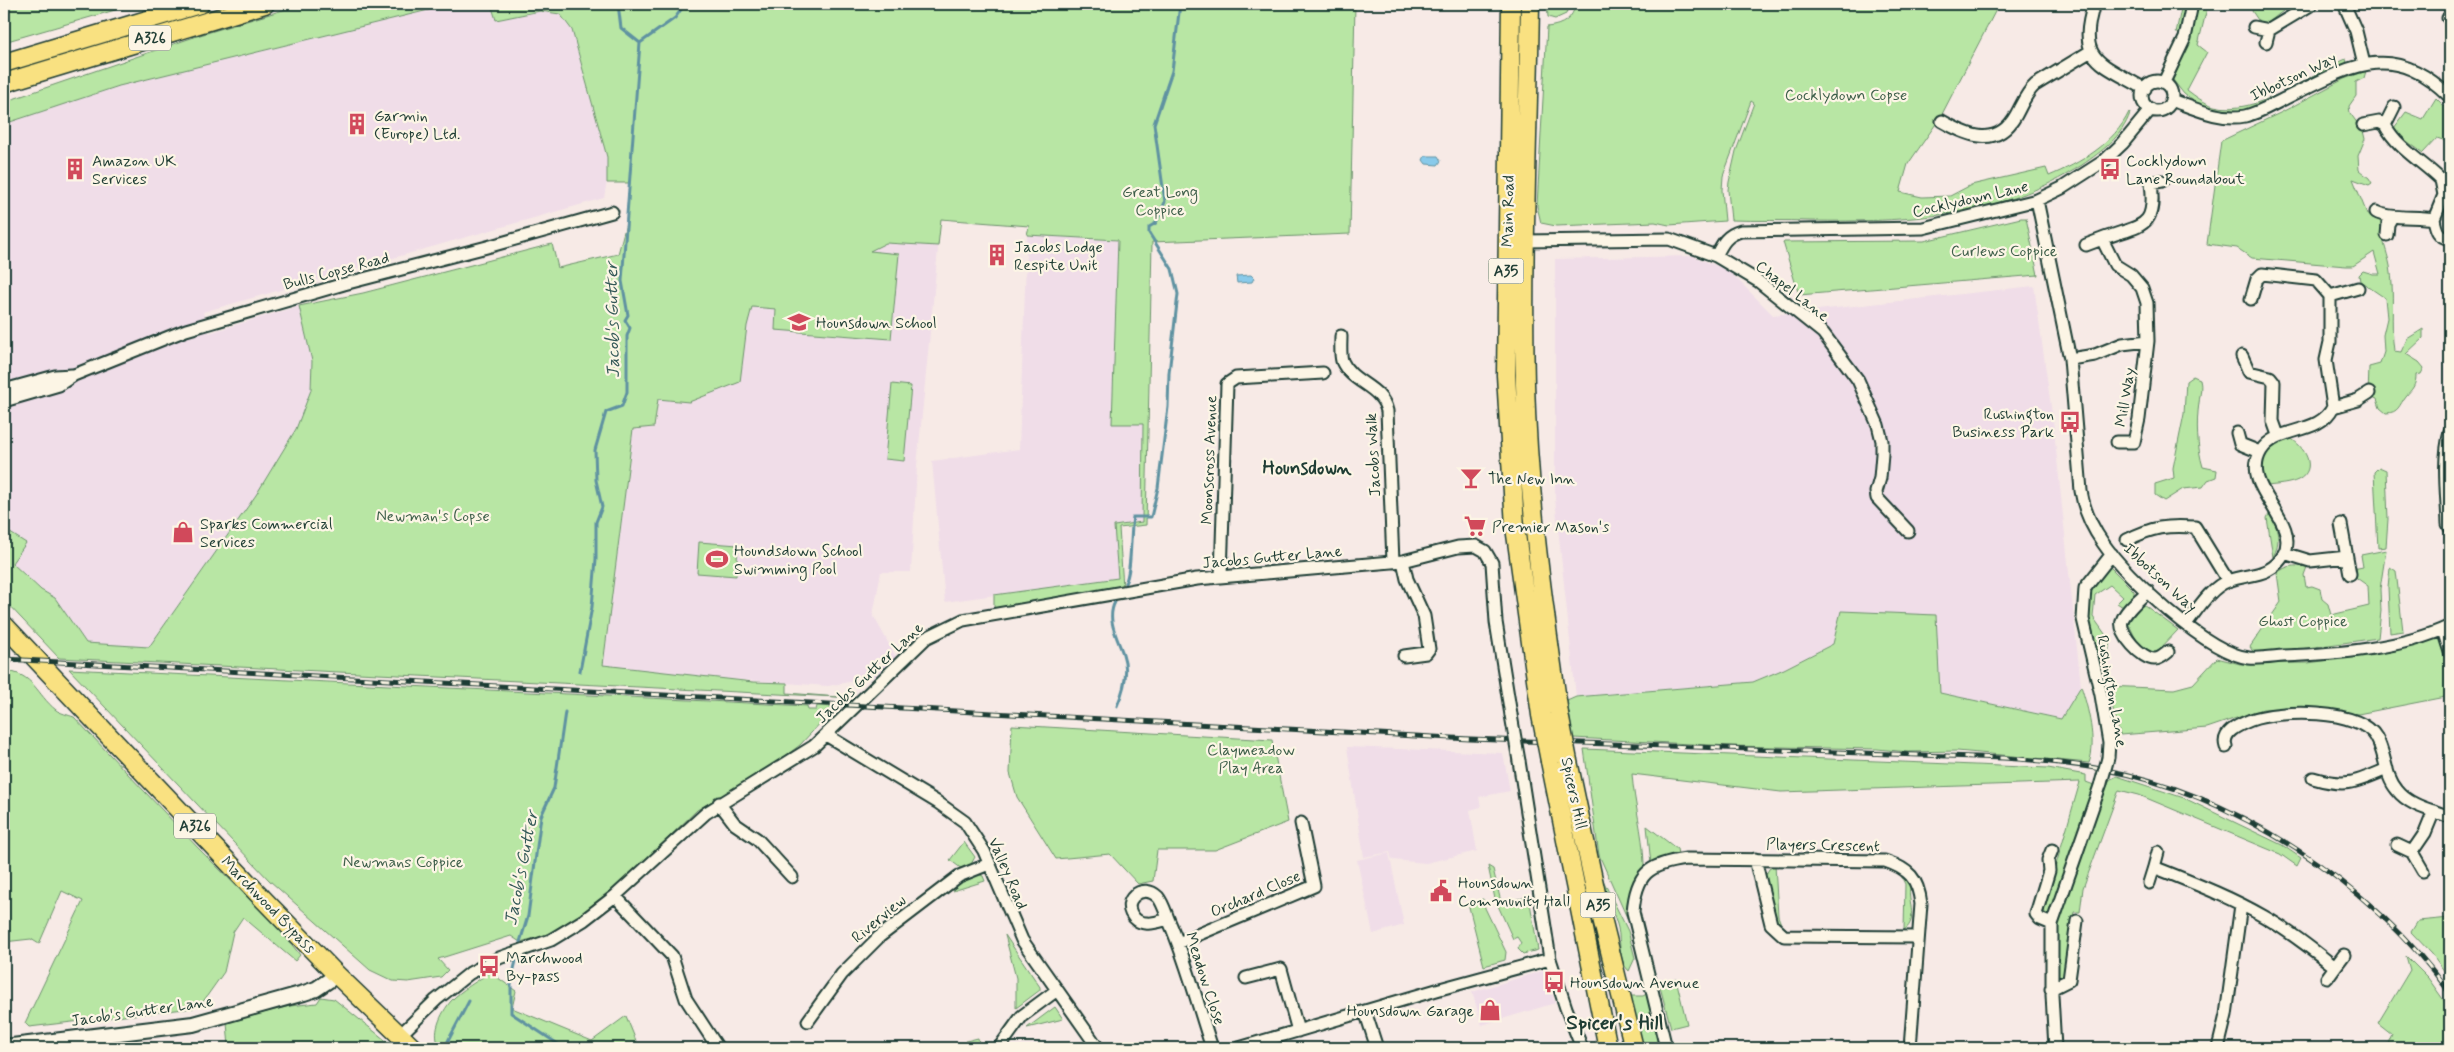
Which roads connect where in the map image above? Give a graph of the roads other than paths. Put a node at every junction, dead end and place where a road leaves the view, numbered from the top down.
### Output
1 (200, 4) edge
2 (265, 4) edge
3 (1511, 4) edge
4 (2094, 4) edge
5 (2192, 4) edge
6 (2312, 4) edge
7 (2344, 4) edge
8 (1532, 9) edge
9 (2254, 27) dead end
10 (2269, 30) junction
11 (2266, 42) dead end
12 (2091, 51) junction
13 (4, 63) edge
14 (2364, 64) junction
15 (36, 73) junction
16 (2164, 82) junction
17 (4, 83) edge
18 (4, 87) edge
19 (2145, 89) junction
20 (2450, 97) edge
21 (2172, 100) junction
22 (2394, 107) dead end
23 (2151, 109) junction
24 (1942, 121) dead end
25 (2362, 125) dead end
26 (2385, 125) junction
27 (2162, 181) dead end
28 (2037, 200) junction
29 (612, 212) dead end
30 (2376, 212) dead end
31 (2392, 216) junction
32 (2434, 219) junction
33 (2387, 236) dead end
34 (2102, 239) junction
35 (2450, 239) edge
36 (1524, 241) junction
37 (2086, 245) dead end
38 (1716, 256) junction
39 (2358, 288) dead end
40 (2330, 296) junction
41 (2250, 299) dead end
42 (1341, 336) dead end
43 (2148, 341) junction
44 (2242, 356) dead end
45 (2070, 359) junction
46 (2249, 372) junction
47 (1323, 373) dead end
48 (74, 375) junction
49 (2246, 383) dead end
50 (4, 390) edge
51 (2368, 393) dead end
52 (4, 401) edge
53 (2333, 407) junction
54 (2450, 432) edge
55 (2237, 433) dead end
56 (2278, 435) junction
57 (2117, 442) dead end
58 (2260, 452) junction
59 (2341, 524) dead end
60 (2450, 528) edge
61 (1908, 531) dead end
62 (1535, 535) joint
63 (1516, 537) joint
64 (2127, 540) dead end
65 (2284, 553) junction
66 (2112, 554) junction
67 (2347, 557) junction
68 (1398, 561) junction
69 (2350, 574) dead end
70 (1221, 576) junction
71 (2228, 581) junction
72 (2148, 592) junction
73 (2186, 624) junction
74 (4, 625) edge
75 (2447, 628) edge
76 (2168, 652) dead end
77 (2450, 652) edge
78 (1404, 656) dead end
79 (826, 735) junction
80 (2226, 747) dead end
81 (2387, 769) junction
82 (2313, 778) dead end
83 (719, 803) junction
84 (2434, 811) junction
85 (2450, 817) edge
86 (1301, 824) dead end
87 (2397, 846) dead end
88 (2052, 850) dead end
89 (2158, 852) dead end
90 (2412, 852) junction
91 (1755, 859) junction
92 (989, 864) junction
93 (2154, 867) junction
94 (2423, 871) dead end
95 (792, 877) dead end
96 (2149, 883) dead end
97 (615, 896) junction
98 (2241, 905) junction
99 (1168, 919) dead end
100 (2077, 921) dead end
101 (2052, 924) junction
102 (1918, 937) junction
103 (1178, 943) junction
104 (2344, 955) dead end
105 (1550, 959) junction
106 (2335, 967) junction
107 (337, 975) junction
108 (1246, 978) dead end
109 (2327, 978) dead end
110 (2052, 989) junction
111 (1058, 990) junction
112 (1365, 1011) junction
113 (808, 1021) dead end
114 (1298, 1031) junction
115 (399, 1036) junction
116 (4, 1047) edge
117 (414, 1048) edge
118 (718, 1048) edge
119 (999, 1048) edge
120 (1098, 1048) edge
121 (1212, 1048) edge
122 (1239, 1048) edge
123 (1377, 1048) edge
124 (1582, 1048) edge
125 (1608, 1048) edge
126 (1634, 1048) edge
127 (1666, 1048) edge
128 (1910, 1048) edge
129 (2055, 1048) edge
130 (2218, 1048) edge

1 - 13 main road, A326
2 - 15 main road, A326
3 - 63 main road, Main Road / A35
4 - 12 street
5 - 16 street
6 - 10 street
7 - 14 street
8 - 36 main road, Main Road / A35
9 - 10 street
10 - 11 street
12 - 19 street
12 - 24 street
14 - 20 street, Ibbotson Way
14 - 21 street, Ibbotson Way
15 - 17 main road, A326
15 - 18 main road
16 - 19 street
16 - 21 street
19 - 23 street
21 - 23 street
22 - 26 street
23 - 28 street, Cocklydown Lane
25 - 26 street
26 - 32 street
27 - 34 street
28 - 38 street, Cocklydown Lane
28 - 45 street, Ibbotson Way
29 - 48 street, Bulls Copse Road
30 - 31 street
31 - 32 street
31 - 33 street
32 - 35 street
34 - 37 street
34 - 43 street, Mill Way
36 - 38 street, Chapel Lane
36 - 62 main road, Main Road / A35
38 - 61 street, Chapel Lane
39 - 40 street
40 - 41 street
40 - 53 street
42 - 68 street, Jacobs Walk
43 - 45 street, Mill Way
43 - 57 street, Mill Way
44 - 46 street
45 - 66 street, Ibbotson Way
46 - 49 street
46 - 56 street
47 - 70 street, Moonscross Avenue
48 - 50 street, Bulls Copse Road
48 - 52 street, Bulls Copse Road
51 - 53 street
53 - 56 street
54 - 60 street
55 - 58 street
56 - 58 street
58 - 65 street
59 - 67 street
62 - 126 main road, Spicers Hill / A35, bridge
63 - 125 main road, Spicers Hill / A35, bridge
64 - 71 street
65 - 67 street
65 - 71 street
66 - 72 street, Ibbotson Way
66 - 101 street, Rushington Lane, bridge
67 - 69 street
68 - 70 street, Jacobs Gutter Lane
68 - 78 street, Jacobs Walk
68 - 105 street, Jacobs Gutter Lane, bridge
70 - 79 street, Jacobs Gutter Lane
71 - 73 street
72 - 73 street, Ibbotson Way
72 - 76 street
73 - 75 street, Ibbotson Way
74 - 107 main road, Marchwood Bypass / A326
75 - 77 street
79 - 83 street, Jacobs Gutter Lane
79 - 92 street, Valley Road
80 - 81 street
81 - 82 street
81 - 84 street
83 - 95 street
83 - 97 street, Jacobs Gutter Lane
84 - 85 street
84 - 90 street
86 - 103 street, Orchard Close
87 - 90 street
88 - 101 street
89 - 93 street
90 - 94 street
91 - 102 street, Players Crescent
91 - 102 street, Players Crescent
91 - 127 street, Players Crescent
92 - 111 street, Valley Road
92 - 113 street, Riverview
93 - 96 street
93 - 98 street
97 - 115 street, Jacobs Gutter Lane
97 - 118 street
98 - 106 street
98 - 130 street
99 - 103 street, Meadow Close
100 - 110 street
101 - 110 street, Rushington Lane
102 - 128 street, Players Crescent
103 - 121 street, Meadow Close
104 - 106 street
105 - 112 street
105 - 124 street
106 - 109 street
107 - 115 main road, Marchwood Bypass / A326
107 - 116 street, Jacob's Gutter Lane
108 - 114 street
110 - 129 street, Rushington Lane
111 - 119 street
111 - 120 street, Valley Road
112 - 114 street
112 - 123 street
114 - 122 street
115 - 117 main road, Marchwood Bypass / A326

